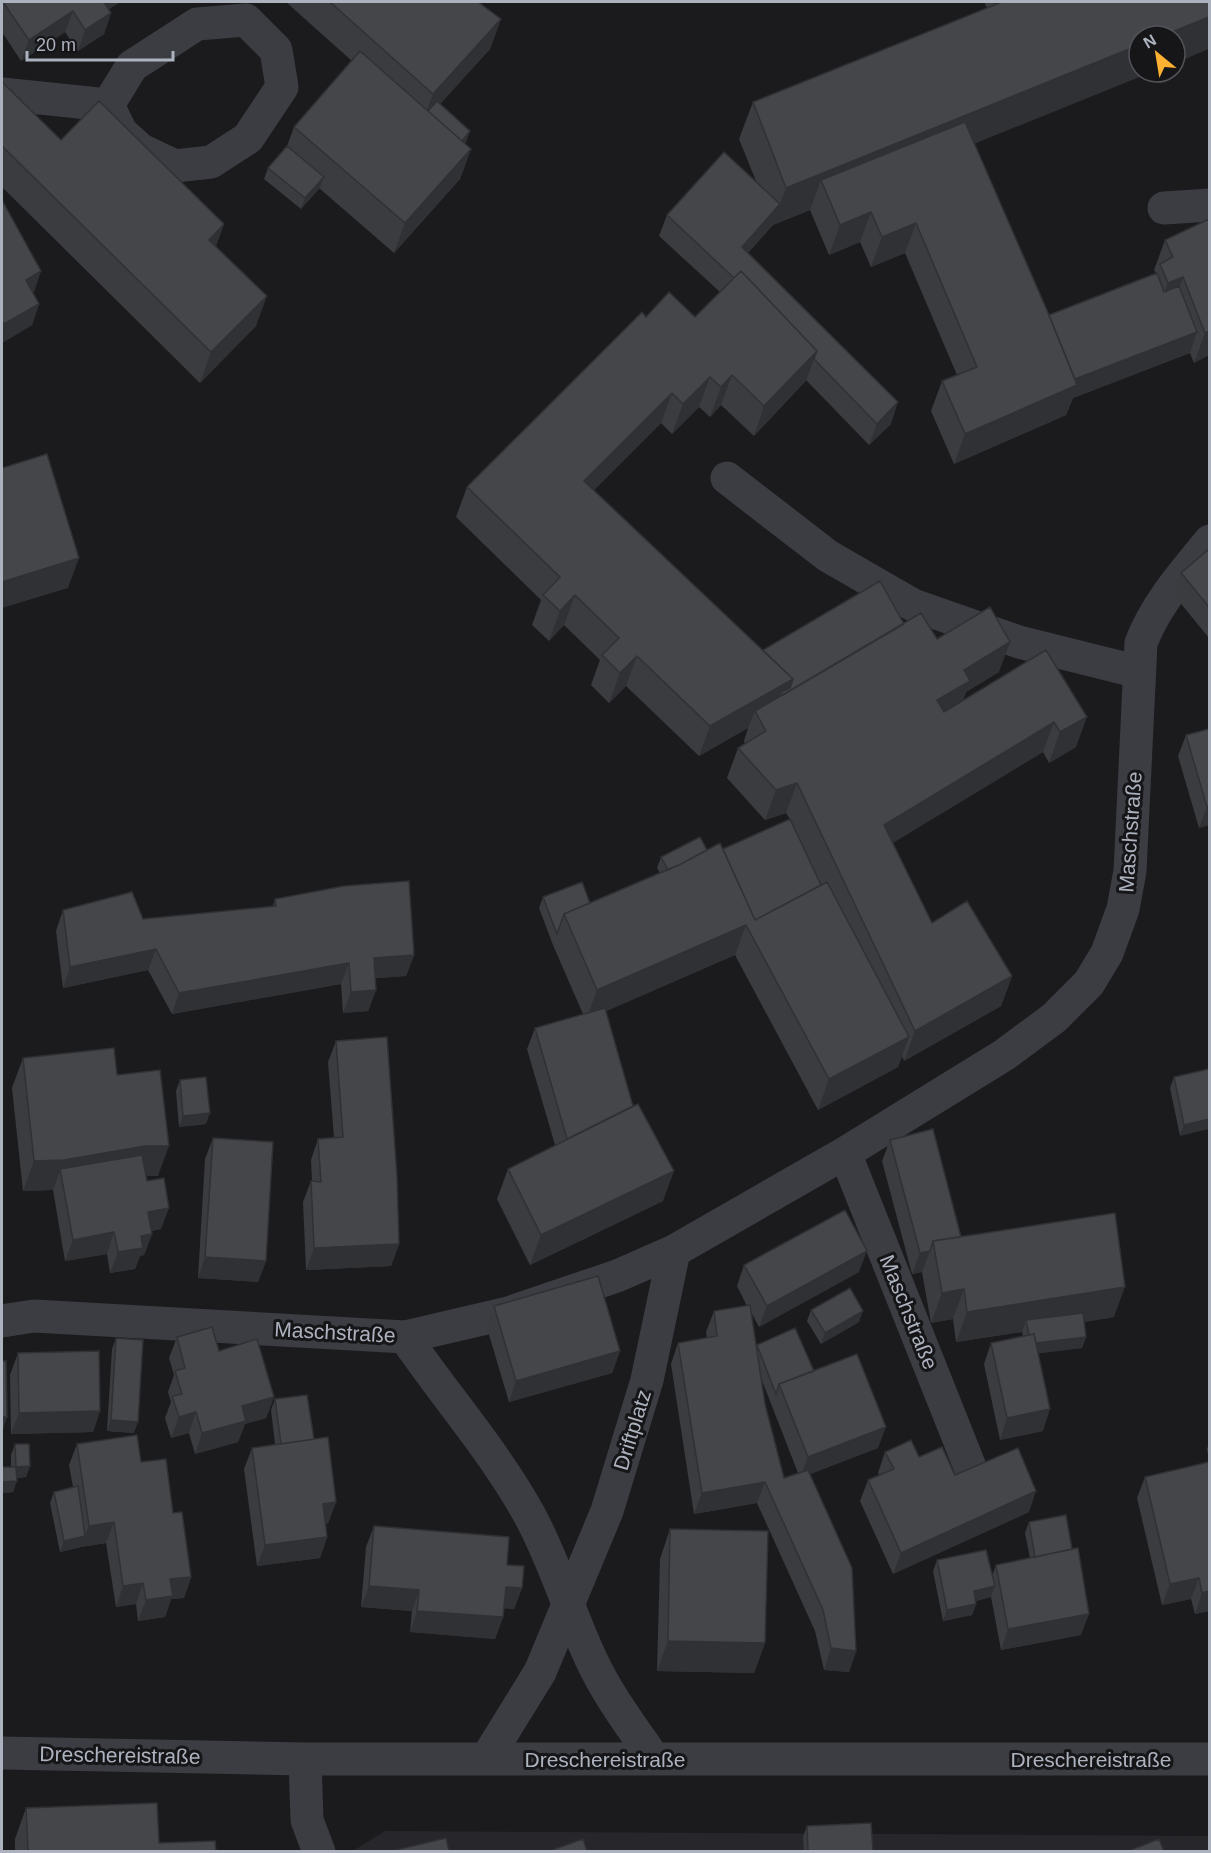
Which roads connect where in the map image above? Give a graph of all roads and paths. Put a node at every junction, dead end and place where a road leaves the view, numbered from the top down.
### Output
1 (2, 94) edge
2 (108, 105) junction
3 (1209, 205) edge
4 (1164, 208) dead end
5 (727, 478) dead end
6 (1209, 542) edge
7 (1139, 672) junction
8 (845, 1153) junction
9 (674, 1251) junction
10 (2, 1321) edge
11 (405, 1337) junction
12 (972, 1472) edge
13 (570, 1603) junction
14 (2, 1753) edge
15 (487, 1758) junction
16 (305, 1759) junction
17 (1209, 1759) edge
18 (654, 1760) junction
19 (319, 1851) edge

1 - 2 street
2 - 2 street
3 - 4 street
5 - 7 street
6 - 7 street, Maschstraße
7 - 8 street, Maschstraße
8 - 9 street, Maschstraße
8 - 12 street, Maschstraße
9 - 11 street, Maschstraße
9 - 13 street, Driftplatz
10 - 11 street, Maschstraße
11 - 13 street
13 - 15 street, Driftplatz
13 - 18 street
14 - 16 street, Dreschereistraße
15 - 16 street, Dreschereistraße
15 - 18 street, Dreschereistraße
16 - 19 street
17 - 18 street, Dreschereistraße

